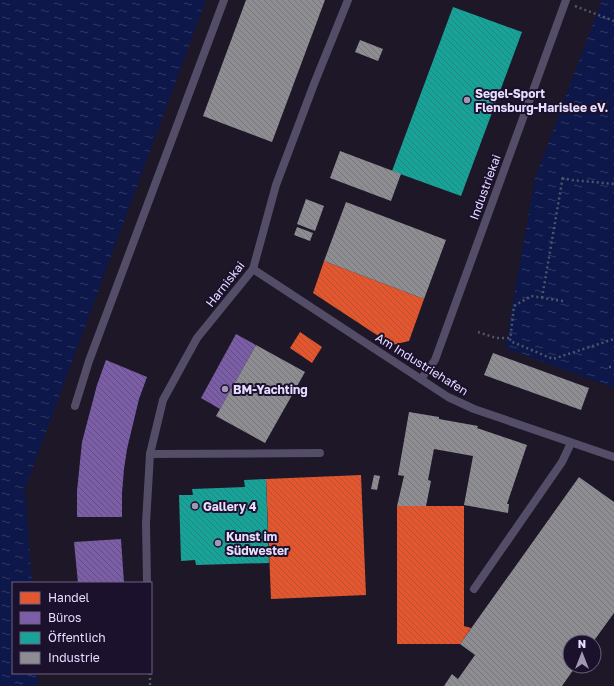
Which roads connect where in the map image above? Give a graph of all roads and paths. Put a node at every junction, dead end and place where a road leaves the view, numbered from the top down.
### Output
1 (224, 0) edge
2 (348, 0) edge
3 (566, 1) edge
4 (614, 21) edge
5 (614, 184) edge
6 (253, 270) junction
7 (542, 298) junction
8 (564, 301) dead end
9 (478, 332) dead end
10 (510, 338) junction
11 (614, 339) edge
12 (610, 367) dead end
13 (614, 367) edge
14 (421, 379) junction
15 (75, 406) dead end
16 (571, 443) junction
17 (320, 453) dead end
18 (150, 454) junction
19 (614, 458) edge
20 (147, 582) edge
21 (474, 589) dead end
22 (150, 674) edge
23 (150, 686) edge

1 - 15 lane
2 - 6 lane, Harniskai
3 - 4 path
3 - 14 lane, Industriekai
5 - 7 path
6 - 14 lane, Am Industriehafen
6 - 18 lane, Harniskai
7 - 8 path
7 - 10 path
9 - 10 path
10 - 11 path
12 - 13 path
14 - 16 lane, Am Industriehafen
16 - 19 lane, Am Industriehafen
16 - 21 lane
17 - 18 lane
18 - 20 lane, Harniskai
22 - 23 path

